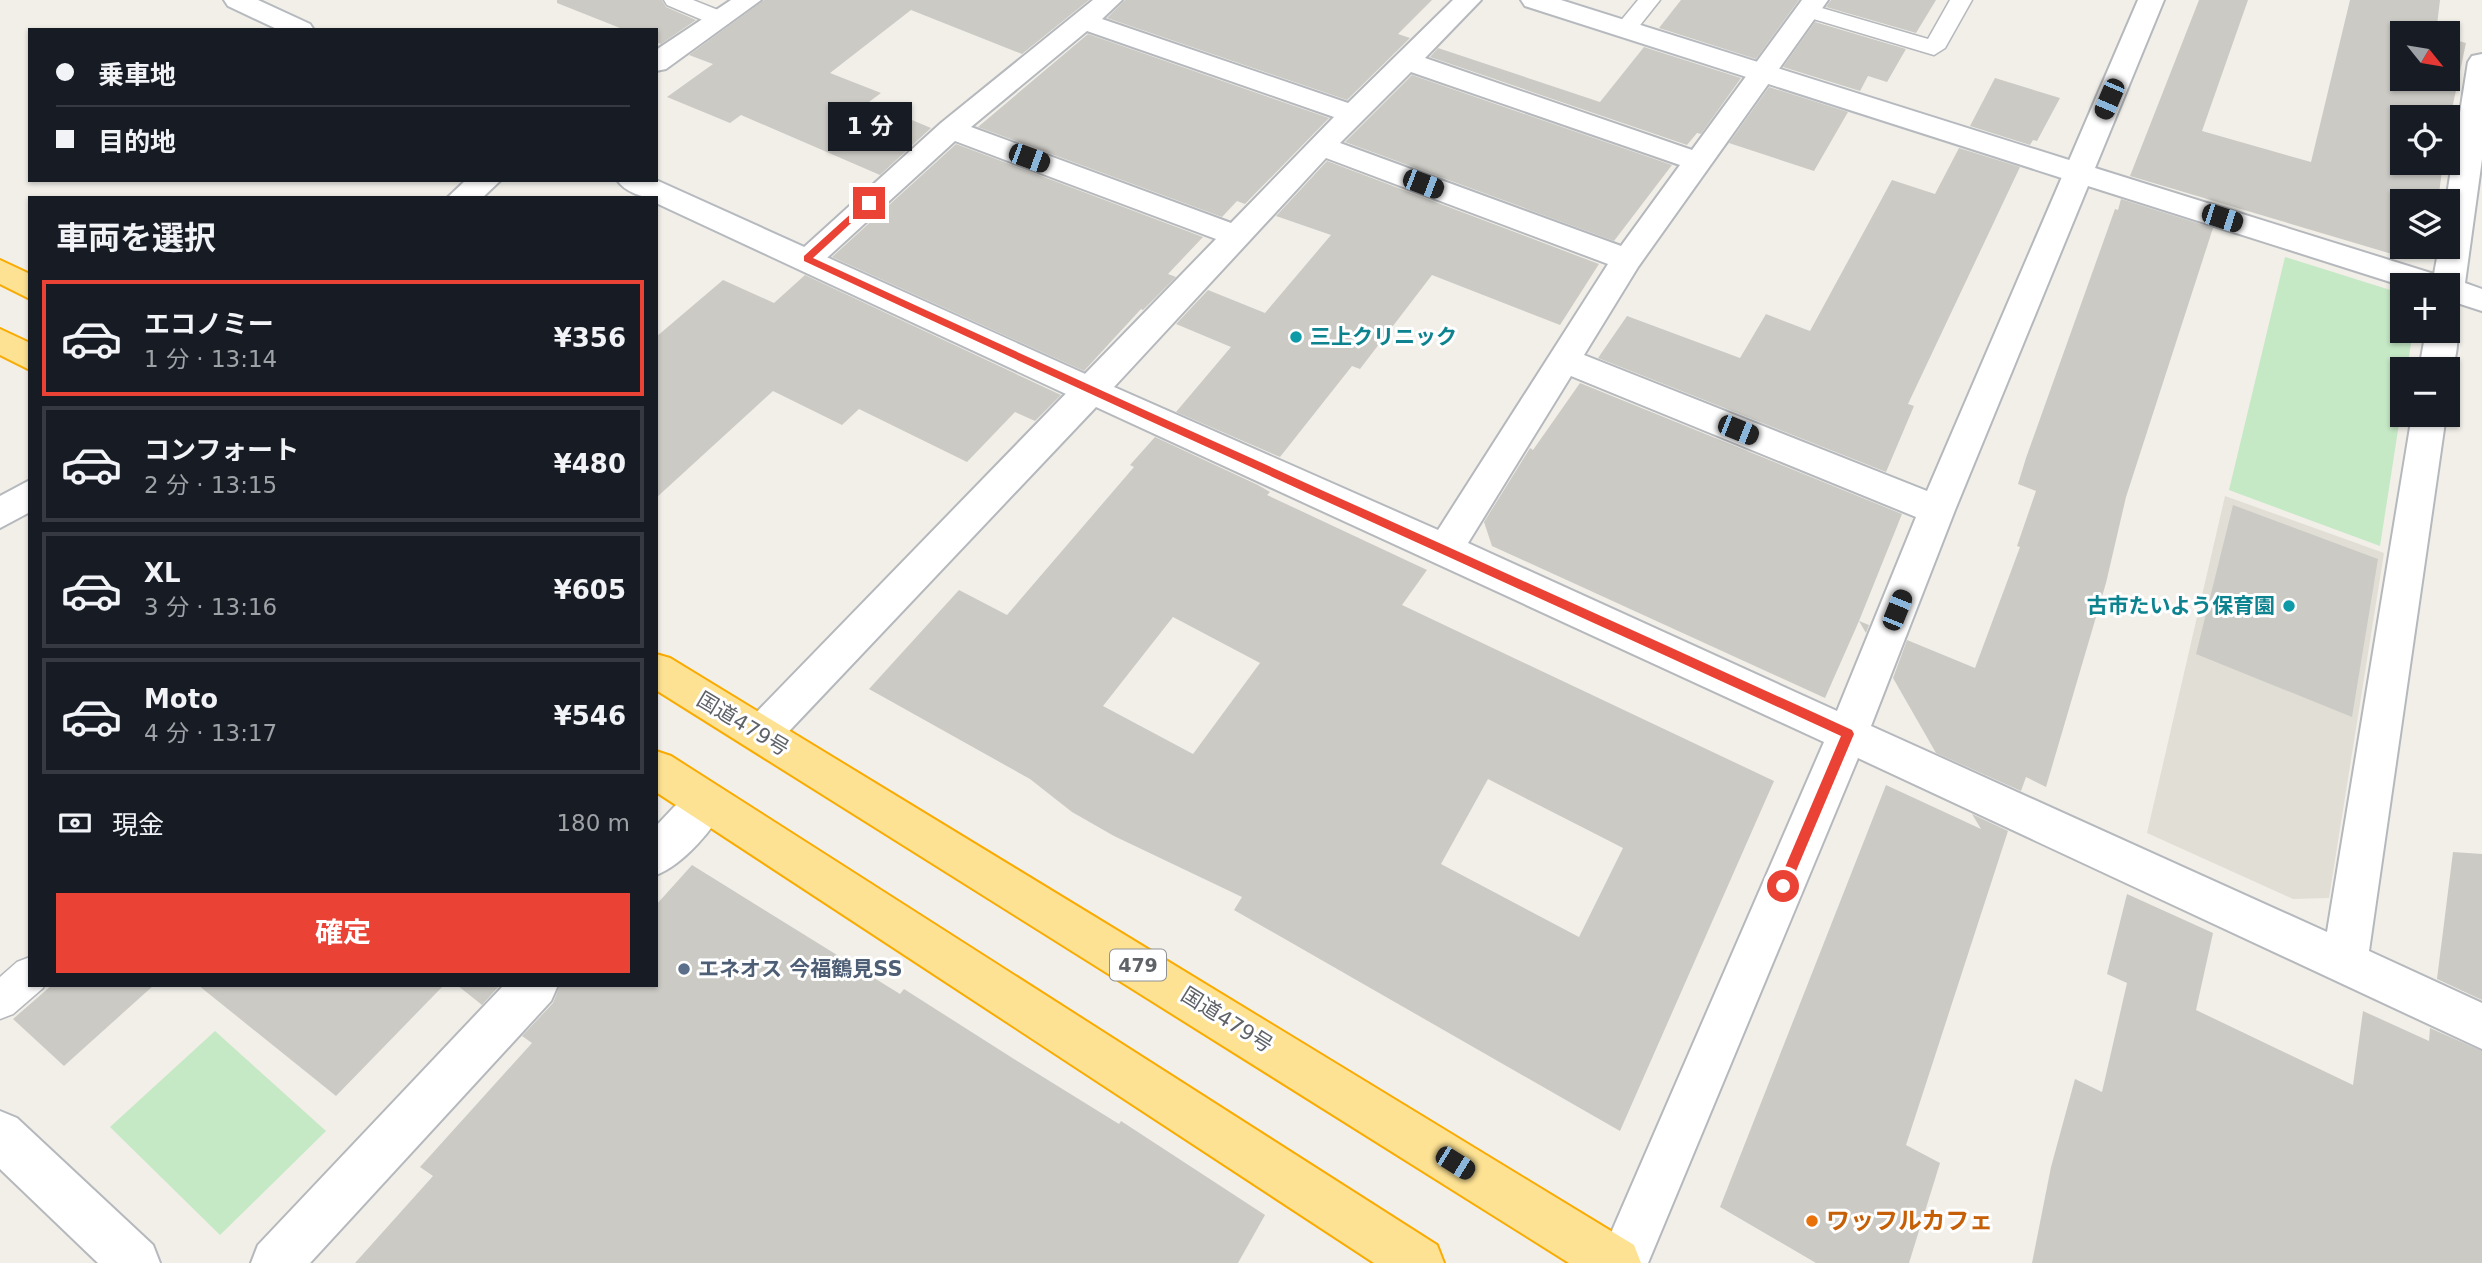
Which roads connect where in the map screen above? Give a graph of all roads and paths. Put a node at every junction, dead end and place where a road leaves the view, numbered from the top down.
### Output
1 (237, 0) edge
2 (675, 0) edge
3 (748, 0) edge
4 (1109, 0) edge
5 (1468, 0) edge
6 (1534, 0) edge
7 (1649, 0) edge
8 (1961, 0) edge
9 (2151, 0) edge
10 (1812, 5) edge
11 (720, 19) junction
12 (1083, 20) junction
13 (297, 28) edge
14 (1625, 29) junction
15 (1406, 61) junction
16 (658, 62) edge
17 (2482, 62) edge
18 (1765, 72) junction
19 (1352, 114) junction
20 (951, 129) junction
21 (1321, 146) junction
22 (1699, 162) junction
23 (2078, 173) junction
24 (2474, 181) edge
25 (483, 182) edge
26 (636, 182) edge
27 (464, 196) edge
28 (1237, 236) junction
29 (807, 258) junction
30 (1627, 260) junction
31 (0, 270) edge
32 (2397, 273) edge
33 (2452, 273) edge
34 (28, 287) edge
35 (2460, 293) edge
36 (2482, 300) edge
37 (0, 340) edge
38 (28, 357) edge
39 (1564, 360) junction
40 (1091, 391) junction
41 (2427, 427) edge
42 (28, 495) edge
43 (1937, 510) junction
44 (0, 514) edge
45 (1445, 549) junction
46 (658, 671) edge
47 (761, 734) junction
48 (1848, 734) junction
49 (658, 770) edge
50 (706, 802) junction
51 (658, 854) edge
52 (2345, 962) junction
53 (28, 977) edge
54 (533, 987) edge
55 (0, 1000) edge
56 (2482, 1026) edge
57 (0, 1135) edge
58 (135, 1263) edge
59 (276, 1263) edge
60 (1419, 1263) edge
61 (1616, 1263) edge
62 (1623, 1263) edge

1 - 13 street
2 - 11 lane
3 - 11 street
4 - 12 street
5 - 15 street
6 - 14 street
7 - 14 lane
8 - 10 lane
9 - 23 street
10 - 18 street
11 - 16 street
12 - 19 street
12 - 20 street
14 - 18 street
15 - 19 street
15 - 22 street
17 - 24 street
18 - 22 street
18 - 23 street
19 - 21 street
20 - 28 street
20 - 29 street
21 - 28 street
21 - 30 street
22 - 30 street
23 - 32 street
23 - 43 street
24 - 33 street
25 - 27 street
26 - 29 street
28 - 40 street
29 - 40 street
30 - 39 street
31 - 34 highway
35 - 36 street
37 - 38 highway
39 - 43 street
39 - 45 street
40 - 45 street
40 - 47 street
41 - 52 street
42 - 44 street
43 - 48 street
45 - 48 street
46 - 47 highway, 国道479号 / 479
47 - 61 highway, 国道479号 / 479
48 - 52 street
48 - 62 street
49 - 50 highway
50 - 51 street
50 - 60 highway
52 - 56 street
53 - 55 lane
54 - 59 street
57 - 58 street

